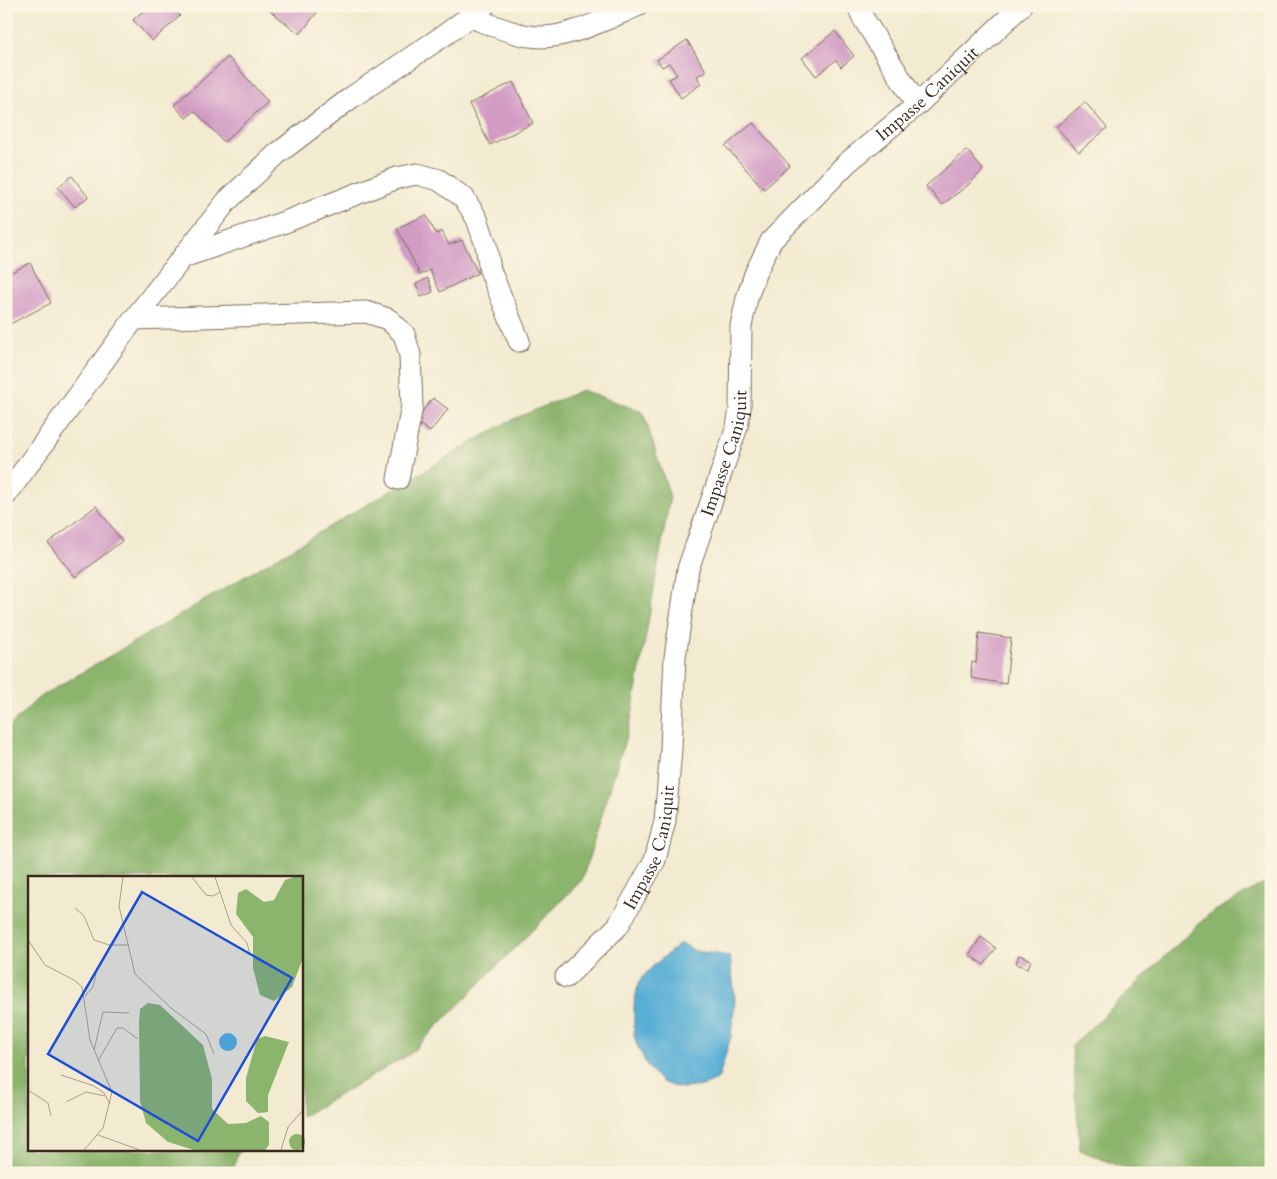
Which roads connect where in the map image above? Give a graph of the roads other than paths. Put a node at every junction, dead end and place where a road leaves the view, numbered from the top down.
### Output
1 (636, 6) edge
2 (858, 6) edge
3 (1022, 6) edge
4 (477, 12) edge
5 (917, 105) junction
6 (183, 257) junction
7 (134, 319) junction
8 (519, 341) dead end
9 (398, 479) dead end
10 (6, 495) edge
11 (566, 977) dead end

1 - 4 street
2 - 5 street
3 - 5 street, Impasse Caniquit
4 - 6 street
5 - 11 street, Impasse Caniquit
6 - 7 street
6 - 8 street
7 - 9 street
7 - 10 street

